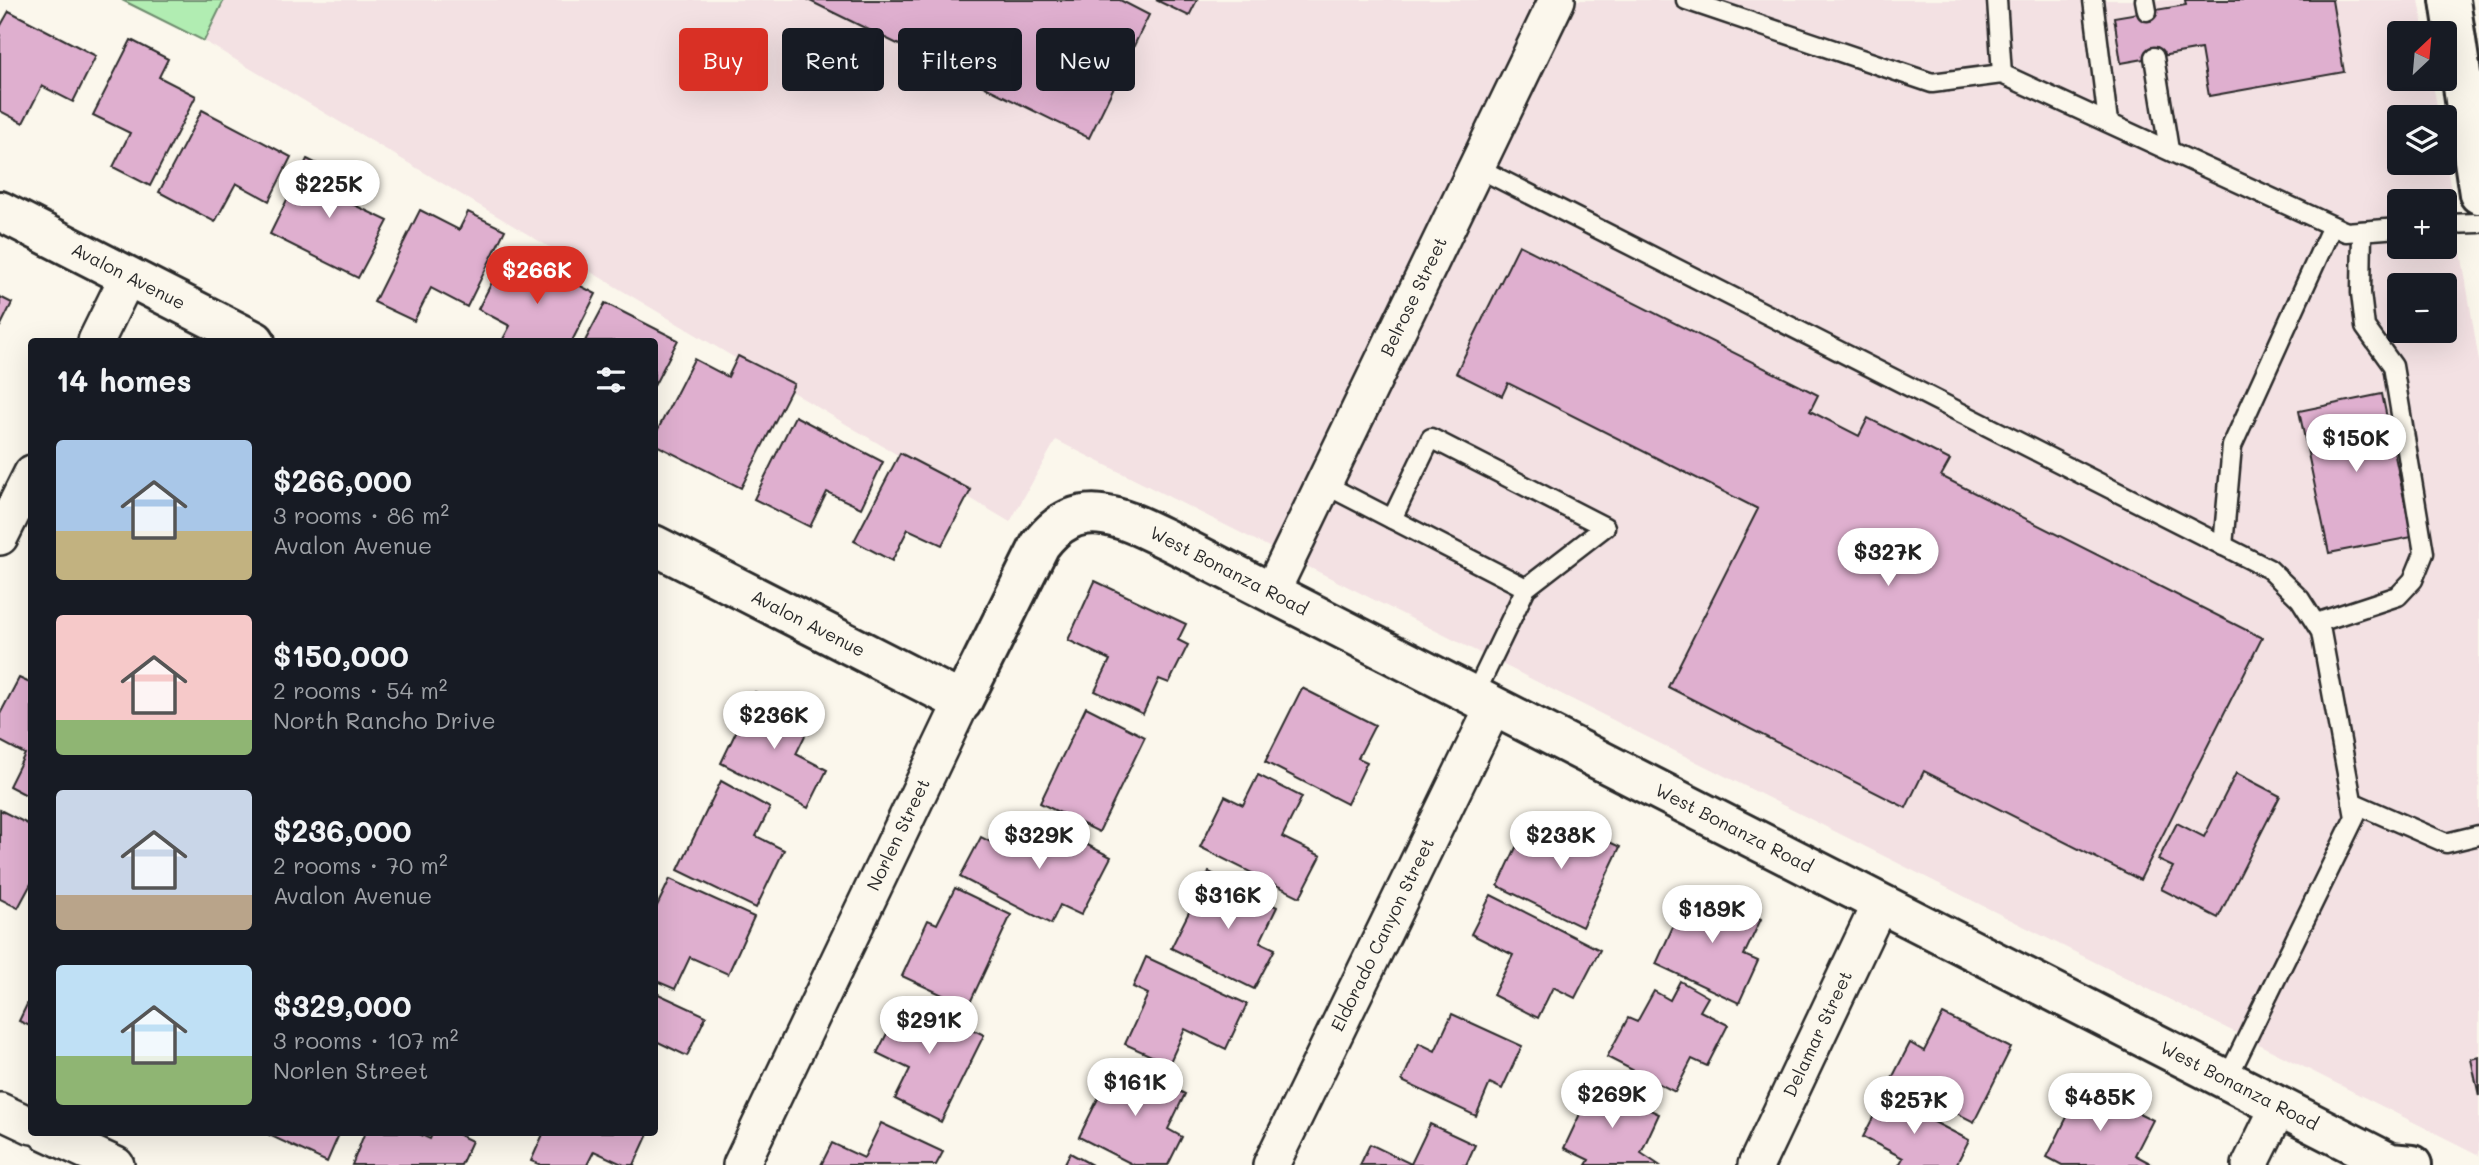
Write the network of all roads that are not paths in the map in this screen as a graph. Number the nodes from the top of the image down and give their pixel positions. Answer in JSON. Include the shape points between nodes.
{"nodes":[{"id":1,"x":1557,"y":0,"type":"edge"},
{"id":2,"x":1686,"y":0,"type":"edge"},
{"id":3,"x":1997,"y":0,"type":"edge"},
{"id":4,"x":2093,"y":0,"type":"edge"},
{"id":5,"x":2450,"y":0,"type":"edge"},
{"id":6,"x":2154,"y":57,"type":"dead end"},
{"id":7,"x":2002,"y":74,"type":"junction"},
{"id":8,"x":2108,"y":122,"type":"junction"},
{"id":9,"x":2169,"y":150,"type":"junction"},
{"id":10,"x":1478,"y":168,"type":"junction"},
{"id":11,"x":2479,"y":194,"type":"edge"},
{"id":12,"x":0,"y":211,"type":"edge"},
{"id":13,"x":2479,"y":223,"type":"edge"},
{"id":14,"x":2457,"y":224,"type":"edge"},
{"id":15,"x":2332,"y":226,"type":"junction"},
{"id":16,"x":2387,"y":229,"type":"edge"},
{"id":17,"x":2362,"y":231,"type":"junction"},
{"id":18,"x":128,"y":276,"type":"junction"},
{"id":19,"x":97,"y":338,"type":"edge"},
{"id":20,"x":249,"y":338,"type":"edge"},
{"id":21,"x":28,"y":481,"type":"edge"},
{"id":22,"x":1324,"y":484,"type":"junction"},
{"id":23,"x":1073,"y":517,"type":"joint"},
{"id":24,"x":1392,"y":519,"type":"junction"},
{"id":25,"x":0,"y":537,"type":"edge"},
{"id":26,"x":2223,"y":546,"type":"junction"},
{"id":27,"x":658,"y":547,"type":"edge"},
{"id":28,"x":1526,"y":588,"type":"junction"},
{"id":29,"x":1271,"y":593,"type":"junction"},
{"id":30,"x":2316,"y":623,"type":"junction"},
{"id":31,"x":1484,"y":701,"type":"junction"},
{"id":32,"x":962,"y":702,"type":"junction"},
{"id":33,"x":2352,"y":802,"type":"junction"},
{"id":34,"x":2479,"y":835,"type":"edge"},
{"id":35,"x":1880,"y":903,"type":"junction"},
{"id":36,"x":2227,"y":1079,"type":"junction"},
{"id":37,"x":2279,"y":1106,"type":"junction"},
{"id":38,"x":0,"y":1111,"type":"edge"},
{"id":39,"x":28,"y":1124,"type":"edge"},
{"id":40,"x":54,"y":1136,"type":"edge"},
{"id":41,"x":2398,"y":1164,"type":"edge"},
{"id":42,"x":116,"y":1165,"type":"edge"},
{"id":43,"x":741,"y":1165,"type":"edge"},
{"id":44,"x":1271,"y":1165,"type":"edge"},
{"id":45,"x":1756,"y":1165,"type":"edge"},
{"id":46,"x":2250,"y":1165,"type":"edge"}],
"edges":[{"from":1,"to":10,"type":"street","name":"Belrose Street"},
{"from":2,"to":7,"type":"lane","via":[[1932,83]]},
{"from":3,"to":7,"type":"lane"},
{"from":4,"to":8,"type":"lane"},
{"from":5,"to":11,"type":"street"},
{"from":6,"to":9,"type":"lane"},
{"from":7,"to":8,"type":"lane"},
{"from":8,"to":9,"type":"lane"},
{"from":9,"to":15,"type":"lane"},
{"from":10,"to":22,"type":"street","name":"Belrose Street"},
{"from":10,"to":26,"type":"lane"},
{"from":12,"to":18,"type":"street","name":"Avalon Avenue"},
{"from":13,"to":14,"type":"lane"},
{"from":15,"to":17,"type":"lane","via":[[2346,232]]},
{"from":15,"to":26,"type":"lane","via":[[2232,446]]},
{"from":16,"to":17,"type":"lane"},
{"from":17,"to":30,"type":"lane","via":[[2365,327],[2393,366],[2424,552],[2413,580],[2398,596]]},
{"from":18,"to":19,"type":"street"},
{"from":18,"to":20,"type":"street","name":"Avalon Avenue"},
{"from":21,"to":25,"type":"street"},
{"from":22,"to":24,"type":"lane"},
{"from":22,"to":29,"type":"street","name":"Belrose Street"},
{"from":23,"to":29,"type":"street","name":"West Bonanza Road","via":[[1088,513],[1121,519]]},
{"from":23,"to":32,"type":"street","name":"Norlen Street","via":[[1051,530],[1040,545]]},
{"from":24,"to":28,"type":"lane"},
{"from":24,"to":28,"type":"lane","via":[[1431,438],[1605,527]]},
{"from":26,"to":30,"type":"lane","via":[[2269,569],[2301,599]]},
{"from":27,"to":32,"type":"street","name":"Avalon Avenue"},
{"from":28,"to":31,"type":"lane"},
{"from":29,"to":31,"type":"street","name":"West Bonanza Road"},
{"from":30,"to":33,"type":"lane"},
{"from":31,"to":35,"type":"street","name":"West Bonanza Road"},
{"from":31,"to":44,"type":"street","name":"Eldorado Canyon Street"},
{"from":32,"to":43,"type":"street","name":"Norlen Street"},
{"from":33,"to":34,"type":"lane","via":[[2446,843]]},
{"from":33,"to":36,"type":"lane","via":[[2355,817]]},
{"from":35,"to":36,"type":"street","name":"West Bonanza Road"},
{"from":35,"to":45,"type":"street","name":"Delamar Street"},
{"from":36,"to":37,"type":"street","name":"West Bonanza Road"},
{"from":37,"to":41,"type":"street","name":"West Bonanza Road"},
{"from":37,"to":46,"type":"street"},
{"from":38,"to":39,"type":"street"},
{"from":40,"to":42,"type":"street"}]}
